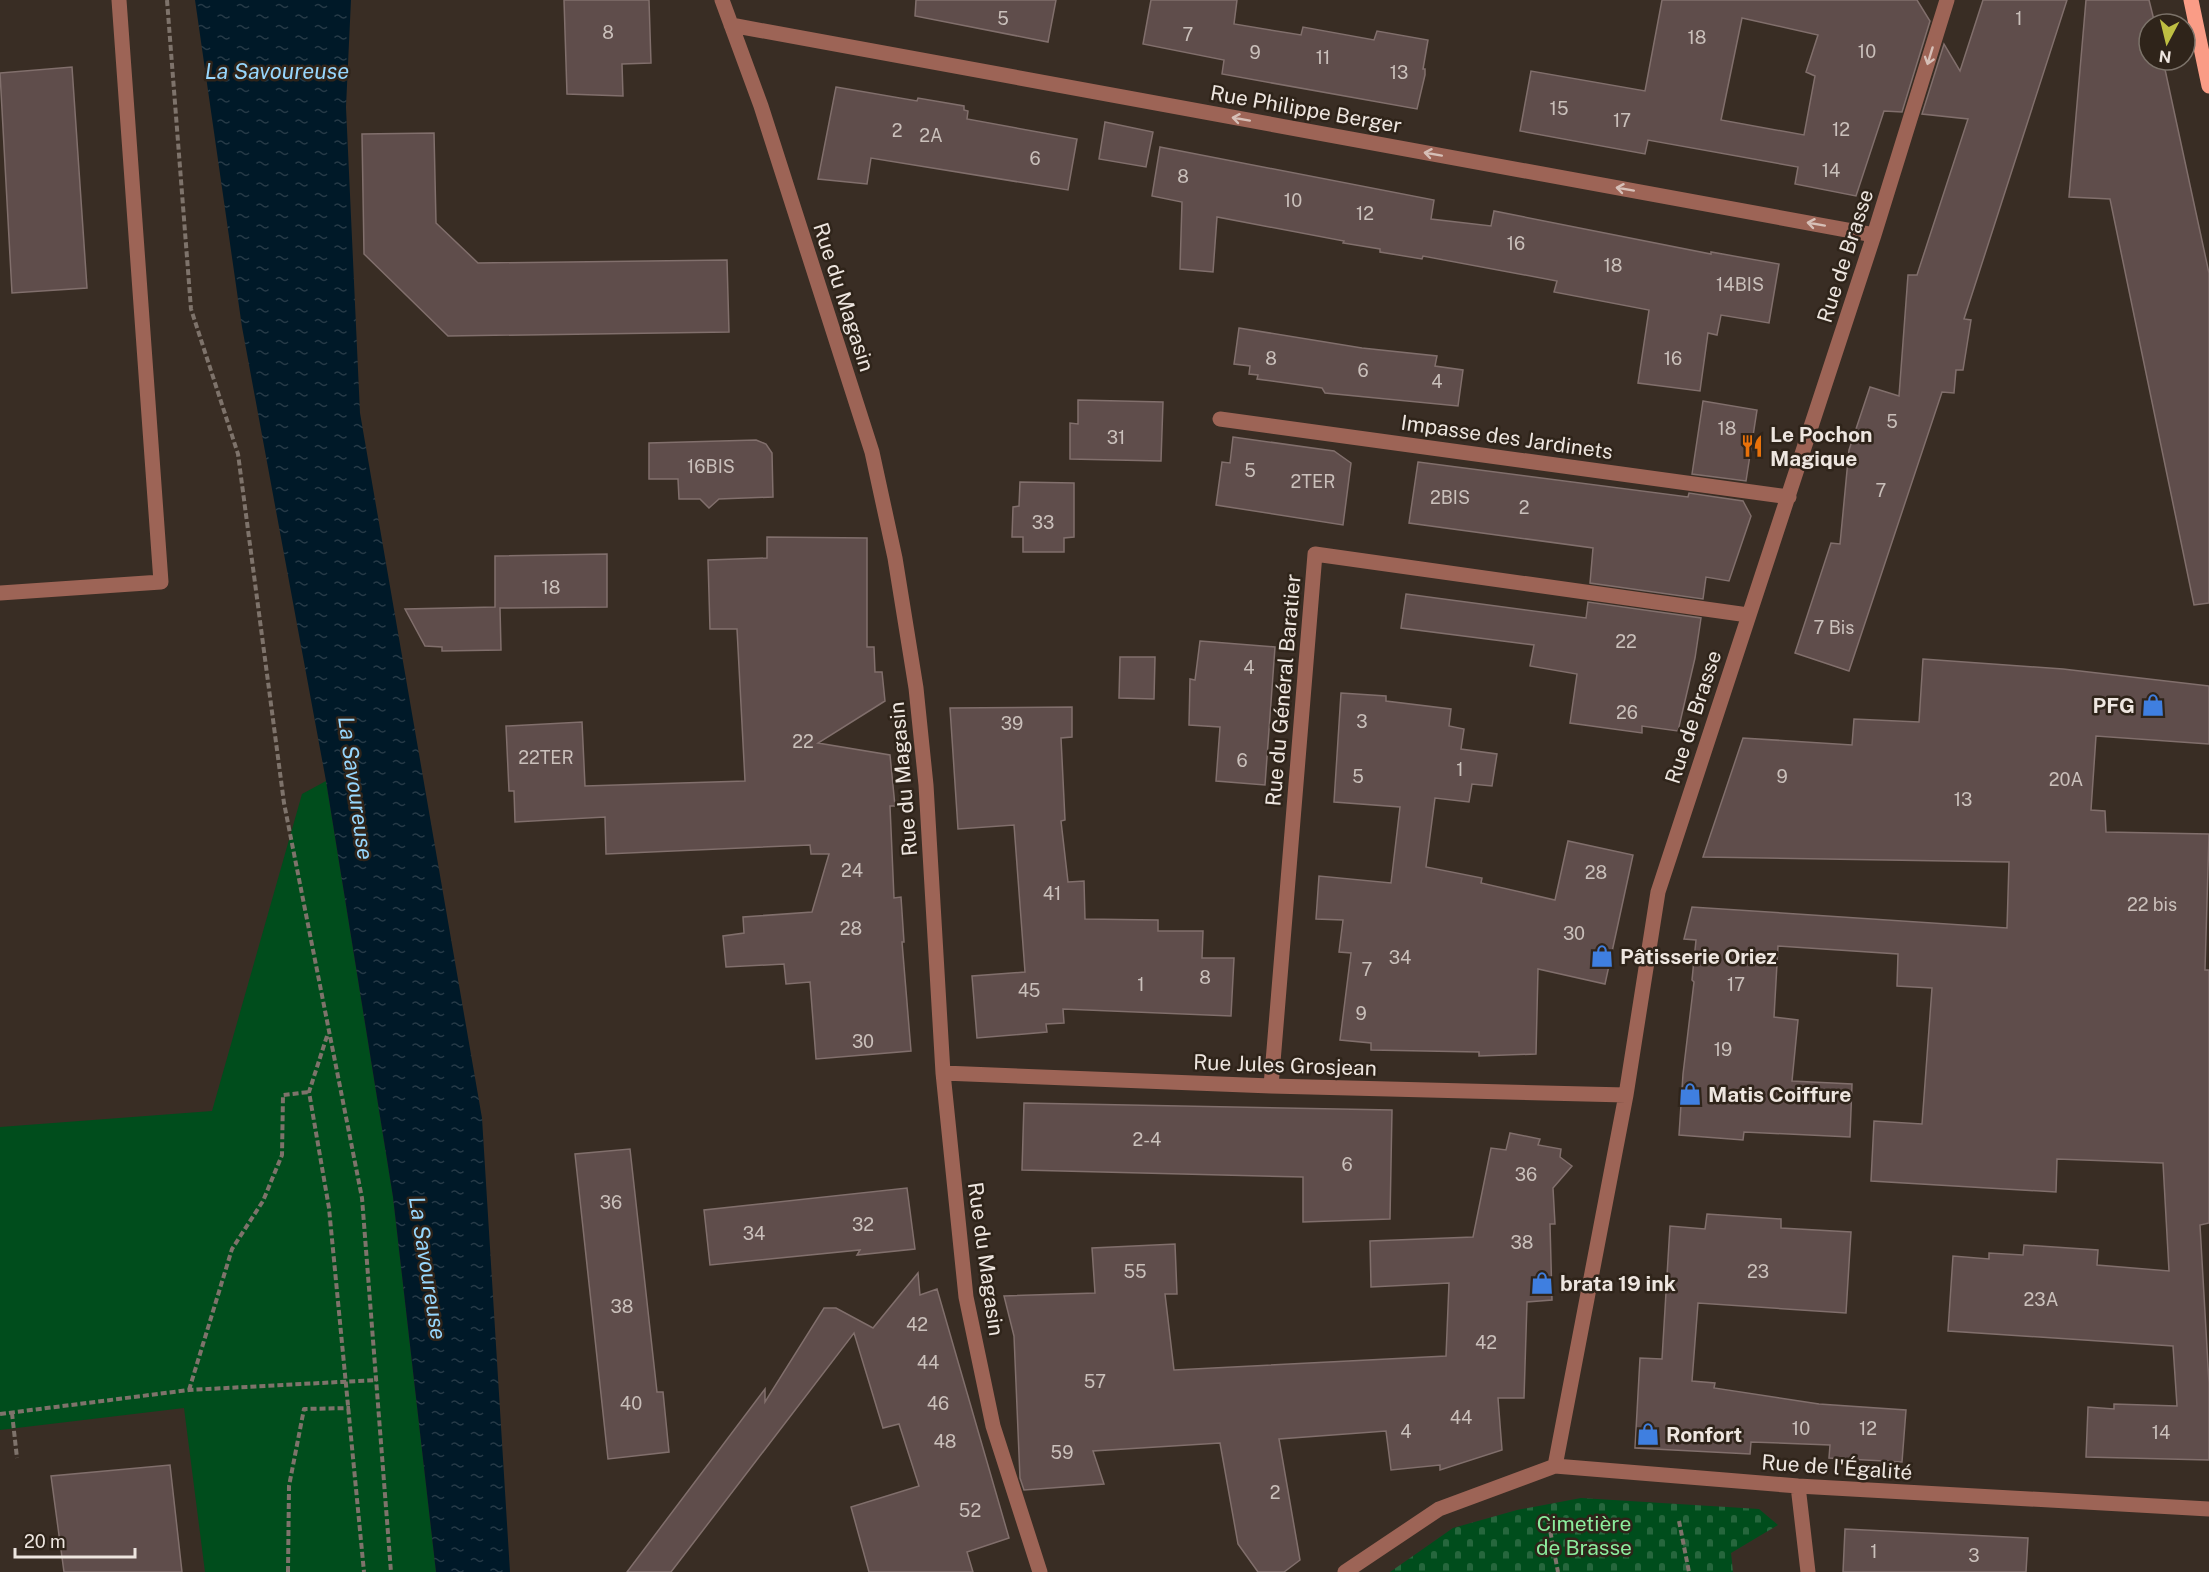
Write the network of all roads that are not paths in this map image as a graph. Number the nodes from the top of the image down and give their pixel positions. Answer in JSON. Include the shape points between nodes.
{"nodes":[{"id":1,"x":119,"y":0,"type":"edge"},
{"id":2,"x":722,"y":0,"type":"edge"},
{"id":3,"x":1947,"y":0,"type":"edge"},
{"id":4,"x":2191,"y":0,"type":"edge"},
{"id":5,"x":731,"y":25,"type":"junction"},
{"id":6,"x":2209,"y":86,"type":"edge"},
{"id":7,"x":1874,"y":235,"type":"junction"},
{"id":8,"x":1220,"y":419,"type":"dead end"},
{"id":9,"x":1789,"y":497,"type":"junction"},
{"id":10,"x":0,"y":593,"type":"edge"},
{"id":11,"x":1748,"y":615,"type":"junction"},
{"id":12,"x":943,"y":1073,"type":"junction"},
{"id":13,"x":1271,"y":1086,"type":"junction"},
{"id":14,"x":1626,"y":1095,"type":"junction"},
{"id":15,"x":1555,"y":1466,"type":"junction"},
{"id":16,"x":1798,"y":1486,"type":"junction"},
{"id":17,"x":2209,"y":1509,"type":"edge"},
{"id":18,"x":1040,"y":1572,"type":"edge"},
{"id":19,"x":1345,"y":1572,"type":"edge"},
{"id":20,"x":1808,"y":1572,"type":"edge"}],
"edges":[{"from":1,"to":10,"type":"street","via":[[161,582]]},
{"from":2,"to":5,"type":"street","name":"Rue du Magasin"},
{"from":3,"to":7,"type":"street","name":"Rue de Brasse","one_way":true},
{"from":4,"to":6,"type":"main road"},
{"from":7,"to":5,"type":"street","name":"Rue Philippe Berger","one_way":true},
{"from":5,"to":12,"type":"street","name":"Rue du Magasin","via":[[761,106],[872,452],[895,558],[916,688],[926,785]]},
{"from":7,"to":9,"type":"street","name":"Rue de Brasse"},
{"from":8,"to":9,"type":"street","name":"Impasse des Jardinets"},
{"from":9,"to":11,"type":"street","name":"Rue de Brasse"},
{"from":11,"to":13,"type":"street","name":"Rue du Général Baratier","via":[[1316,554]]},
{"from":11,"to":14,"type":"street","name":"Rue de Brasse","via":[[1658,892]]},
{"from":12,"to":13,"type":"street","name":"Rue Jules Grosjean"},
{"from":12,"to":18,"type":"street","name":"Rue du Magasin","via":[[966,1297],[993,1426]]},
{"from":13,"to":14,"type":"street","name":"Rue Jules Grosjean"},
{"from":14,"to":15,"type":"street","name":"Rue de Brasse"},
{"from":15,"to":16,"type":"street","name":"Rue de l'Égalité"},
{"from":15,"to":19,"type":"street","name":"Rue de l'Égalité","via":[[1438,1509]]},
{"from":16,"to":17,"type":"street","name":"Rue de l'Égalité"},
{"from":16,"to":20,"type":"street"}]}
